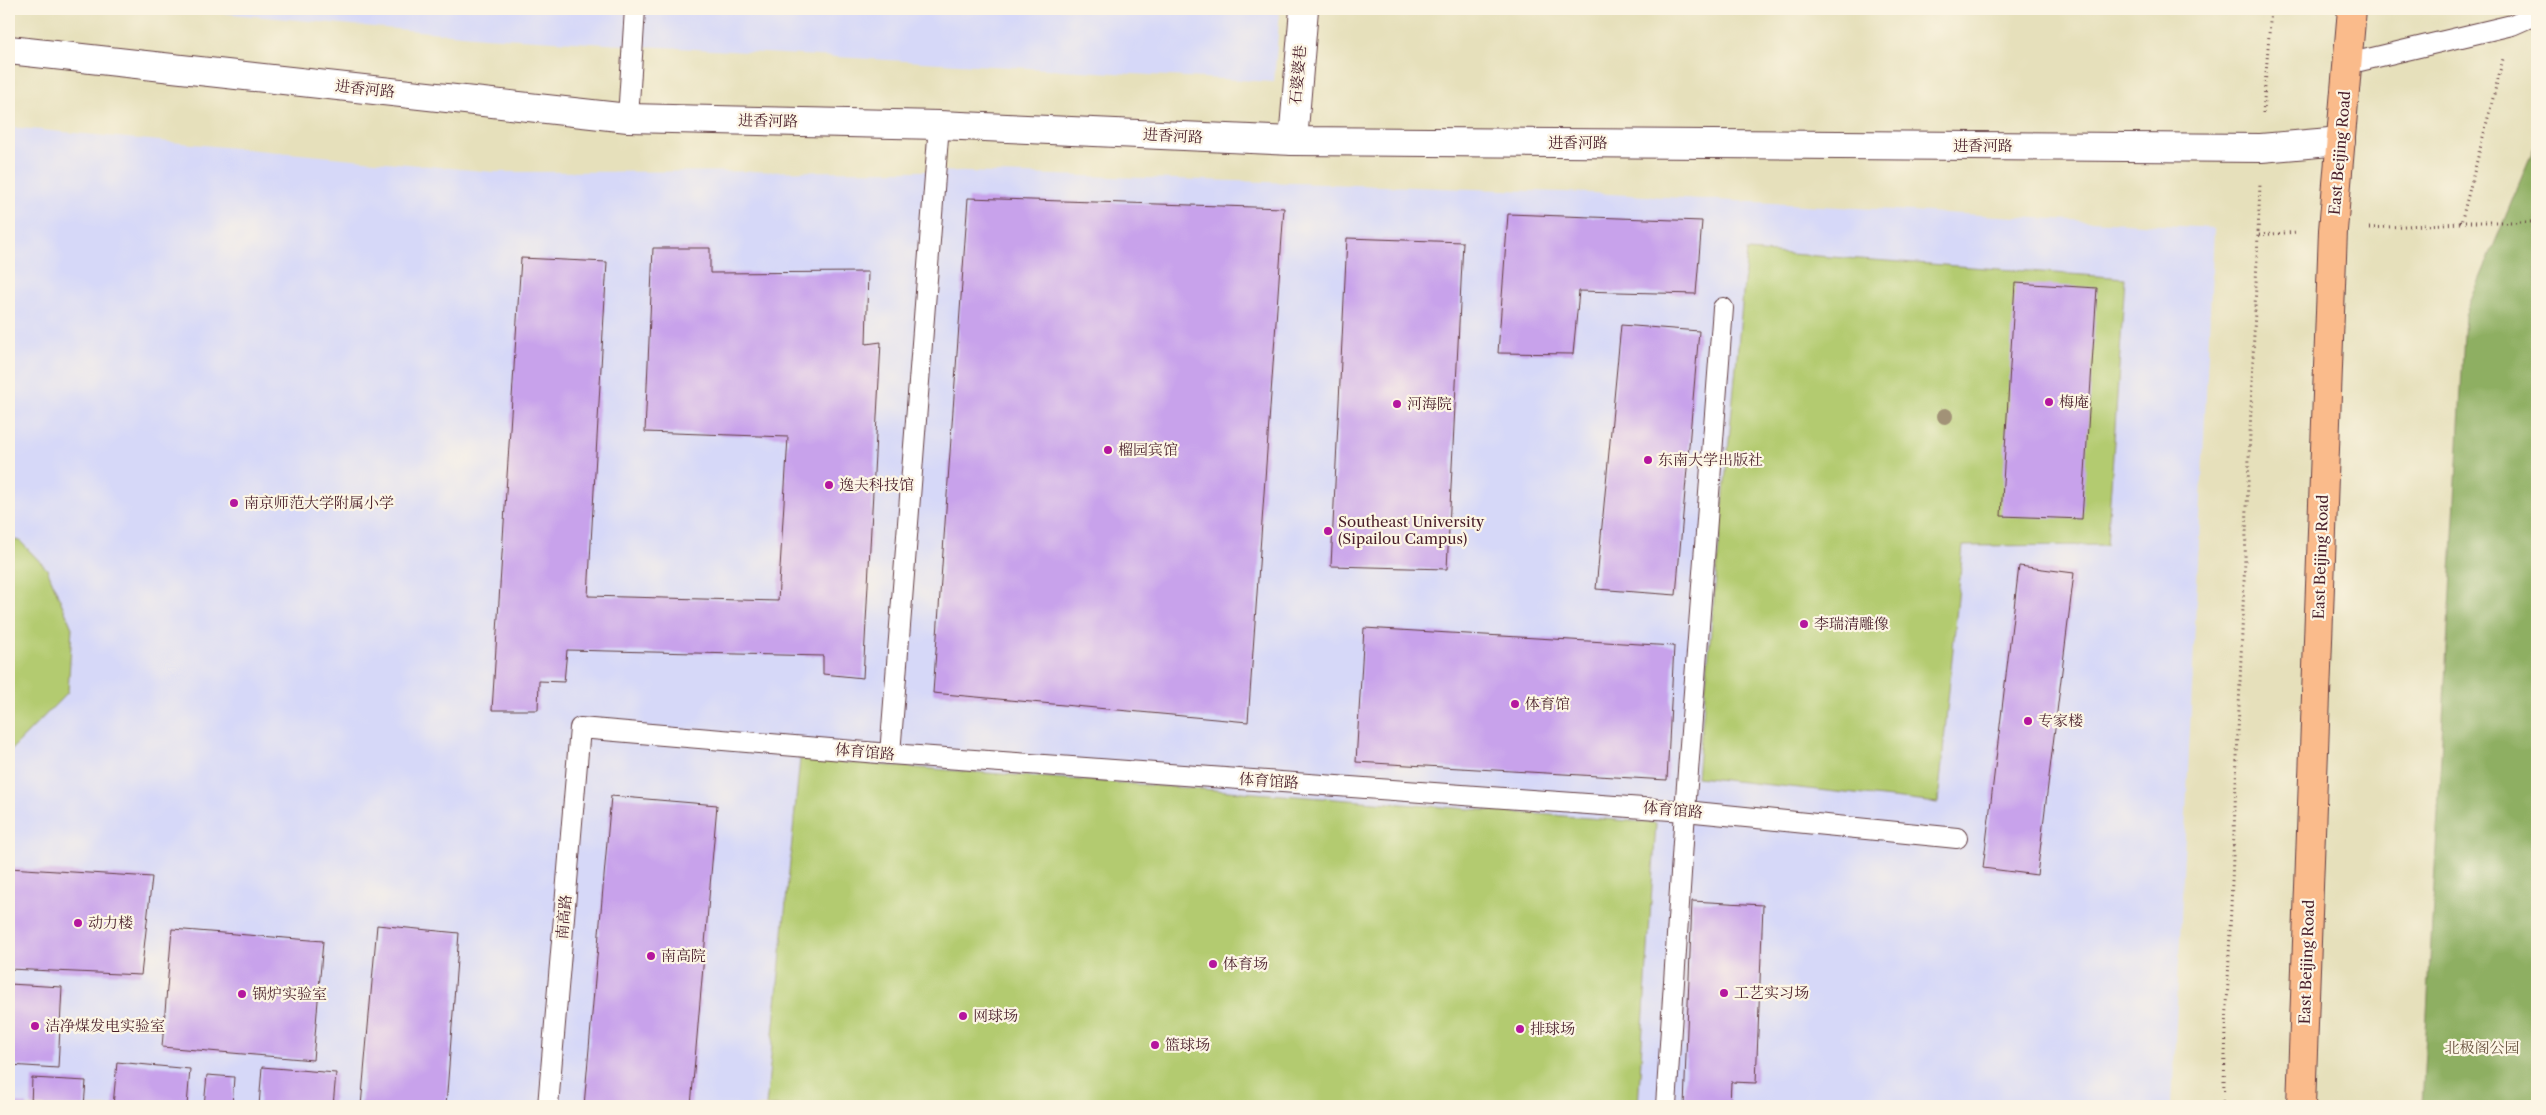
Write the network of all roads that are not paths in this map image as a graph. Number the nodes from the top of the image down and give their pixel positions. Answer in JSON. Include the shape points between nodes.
{"nodes":[{"id":1,"x":634,"y":9,"type":"edge"},
{"id":2,"x":1304,"y":9,"type":"edge"},
{"id":3,"x":2352,"y":9,"type":"edge"},
{"id":4,"x":2537,"y":14,"type":"edge"},
{"id":5,"x":9,"y":50,"type":"edge"},
{"id":6,"x":2347,"y":64,"type":"junction"},
{"id":7,"x":628,"y":118,"type":"junction"},
{"id":8,"x":939,"y":125,"type":"junction"},
{"id":9,"x":1293,"y":141,"type":"junction"},
{"id":10,"x":2341,"y":141,"type":"junction"},
{"id":11,"x":1722,"y":308,"type":"dead end"},
{"id":12,"x":580,"y":728,"type":"joint"},
{"id":13,"x":890,"y":754,"type":"junction"},
{"id":14,"x":1685,"y":810,"type":"junction"},
{"id":15,"x":1957,"y":838,"type":"dead end"},
{"id":16,"x":548,"y":1106,"type":"edge"},
{"id":17,"x":1666,"y":1106,"type":"edge"},
{"id":18,"x":2301,"y":1106,"type":"edge"}],
"edges":[{"from":1,"to":7,"type":"lane"},
{"from":2,"to":9,"type":"street","name":"石婆婆巷"},
{"from":3,"to":6,"type":"main road","name":"East Beijing Road"},
{"from":4,"to":6,"type":"lane","via":[[2512,25]]},
{"from":5,"to":7,"type":"street","name":"进香河路"},
{"from":6,"to":10,"type":"main road","name":"East Beijing Road"},
{"from":7,"to":8,"type":"street","name":"进香河路"},
{"from":8,"to":9,"type":"street","name":"进香河路"},
{"from":8,"to":13,"type":"lane"},
{"from":9,"to":10,"type":"street","name":"进香河路","via":[[2261,148]]},
{"from":10,"to":18,"type":"main road","name":"East Beijing Road","via":[[2333,230]]},
{"from":11,"to":14,"type":"lane"},
{"from":12,"to":13,"type":"lane","name":"体育馆路"},
{"from":12,"to":16,"type":"lane","name":"南高路"},
{"from":13,"to":14,"type":"lane","name":"体育馆路"},
{"from":14,"to":15,"type":"lane","name":"体育馆路"},
{"from":14,"to":17,"type":"lane"}]}
